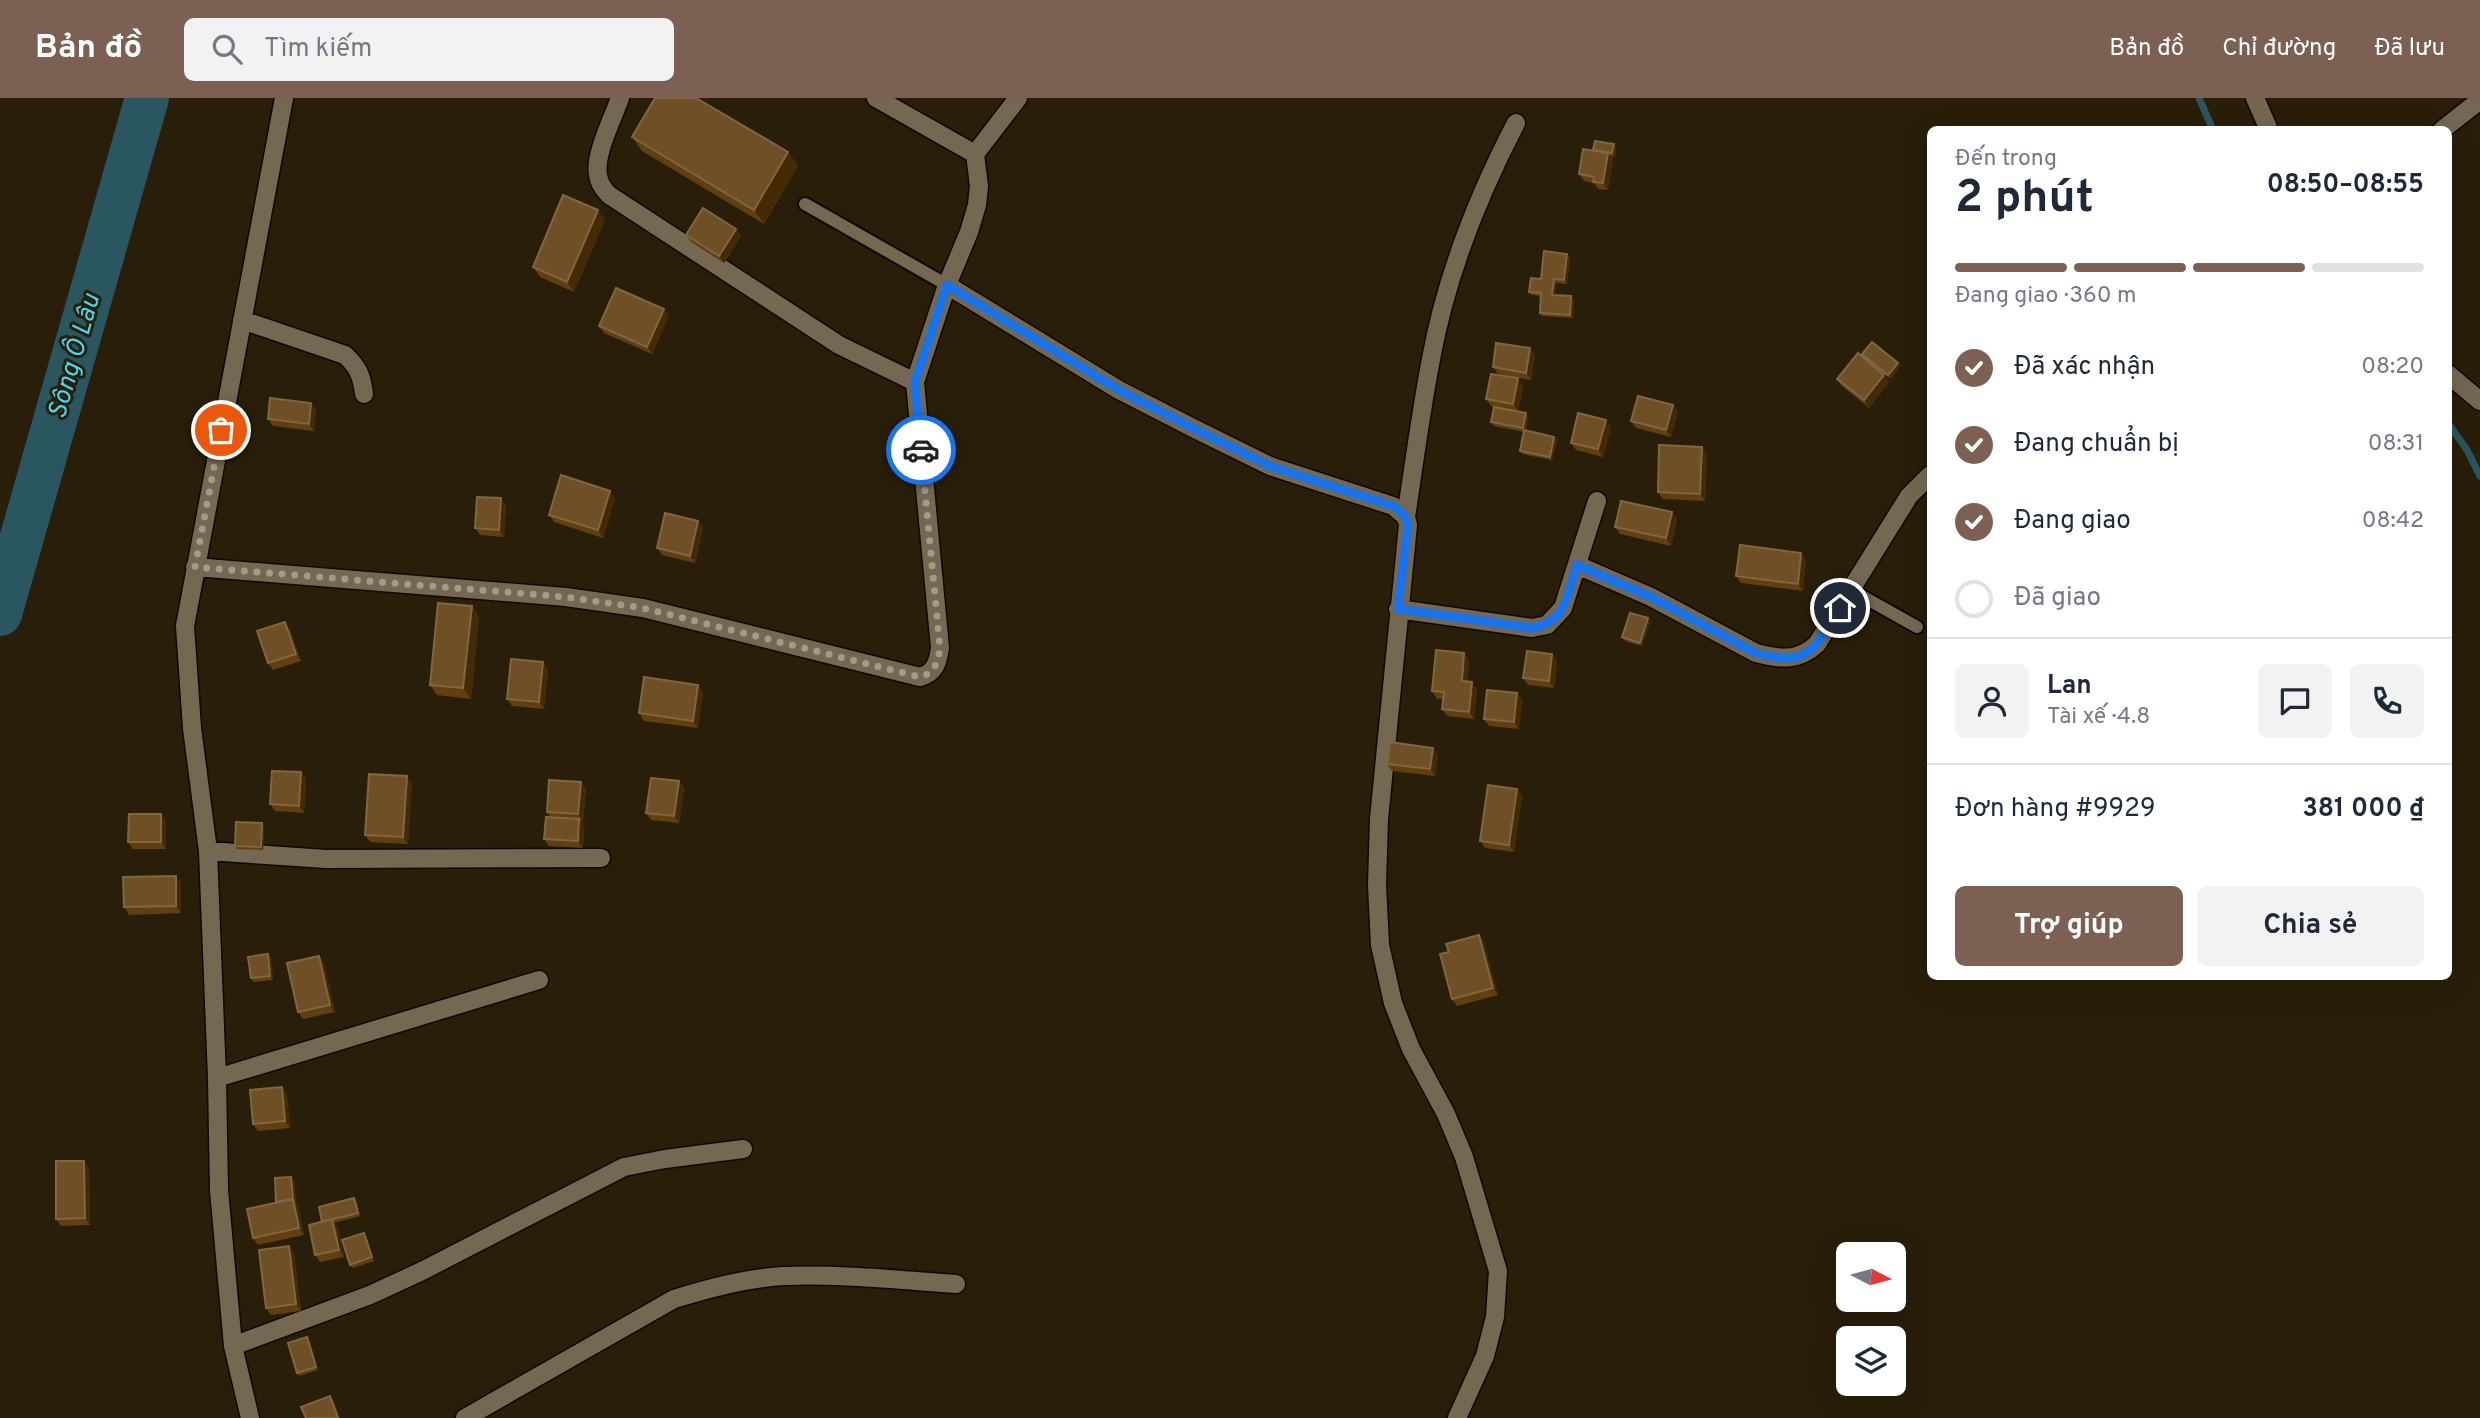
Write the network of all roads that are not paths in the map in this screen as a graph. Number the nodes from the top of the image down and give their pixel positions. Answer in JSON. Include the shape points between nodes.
{"nodes":[{"id":1,"x":284,"y":98,"type":"edge"},
{"id":2,"x":620,"y":98,"type":"edge"},
{"id":3,"x":876,"y":98,"type":"edge"},
{"id":4,"x":1018,"y":98,"type":"edge"},
{"id":5,"x":2257,"y":99,"type":"edge"},
{"id":6,"x":2480,"y":100,"type":"edge"},
{"id":7,"x":1516,"y":123,"type":"dead end"},
{"id":8,"x":2267,"y":126,"type":"edge"},
{"id":9,"x":2447,"y":126,"type":"edge"},
{"id":10,"x":975,"y":154,"type":"junction"},
{"id":11,"x":805,"y":204,"type":"dead end"},
{"id":12,"x":947,"y":285,"type":"junction"},
{"id":13,"x":242,"y":320,"type":"junction"},
{"id":14,"x":2452,"y":377,"type":"edge"},
{"id":15,"x":915,"y":382,"type":"junction"},
{"id":16,"x":364,"y":394,"type":"dead end"},
{"id":17,"x":2480,"y":401,"type":"edge"},
{"id":18,"x":1927,"y":477,"type":"edge"},
{"id":19,"x":1597,"y":501,"type":"dead end"},
{"id":20,"x":1406,"y":517,"type":"junction"},
{"id":21,"x":1577,"y":565,"type":"junction"},
{"id":22,"x":195,"y":567,"type":"junction"},
{"id":23,"x":1851,"y":590,"type":"junction"},
{"id":24,"x":1398,"y":609,"type":"junction"},
{"id":25,"x":1917,"y":627,"type":"dead end"},
{"id":26,"x":208,"y":851,"type":"junction"},
{"id":27,"x":601,"y":858,"type":"dead end"},
{"id":28,"x":539,"y":980,"type":"dead end"},
{"id":29,"x":218,"y":1078,"type":"junction"},
{"id":30,"x":743,"y":1149,"type":"dead end"},
{"id":31,"x":956,"y":1284,"type":"dead end"},
{"id":32,"x":233,"y":1346,"type":"junction"},
{"id":33,"x":250,"y":1418,"type":"edge"},
{"id":34,"x":466,"y":1418,"type":"edge"},
{"id":35,"x":1457,"y":1418,"type":"edge"}],
"edges":[{"from":1,"to":13,"type":"street"},
{"from":2,"to":15,"type":"street","via":[[598,159],[597,174],[609,195],[839,345]]},
{"from":3,"to":10,"type":"street"},
{"from":4,"to":10,"type":"street"},
{"from":5,"to":8,"type":"street"},
{"from":6,"to":9,"type":"street"},
{"from":7,"to":20,"type":"street","via":[[1488,177],[1443,307]]},
{"from":10,"to":12,"type":"street","via":[[977,205]]},
{"from":11,"to":12,"type":"lane"},
{"from":12,"to":15,"type":"street"},
{"from":12,"to":20,"type":"street","via":[[1119,390],[1195,429],[1270,466],[1393,506]]},
{"from":13,"to":16,"type":"street","via":[[345,355],[356,365]]},
{"from":13,"to":22,"type":"street"},
{"from":14,"to":17,"type":"street"},
{"from":15,"to":22,"type":"street","via":[[940,648],[935,668],[928,675],[920,677],[608,602]]},
{"from":18,"to":23,"type":"street","via":[[1909,496]]},
{"from":19,"to":21,"type":"street"},
{"from":20,"to":24,"type":"street"},
{"from":21,"to":23,"type":"street","via":[[1773,658],[1791,659],[1807,653]]},
{"from":21,"to":24,"type":"street","via":[[1563,608],[1547,625],[1532,628]]},
{"from":22,"to":26,"type":"street","via":[[185,626],[191,728]]},
{"from":23,"to":25,"type":"lane"},
{"from":24,"to":35,"type":"street","via":[[1379,819],[1380,945],[1393,1003],[1464,1157],[1498,1271],[1495,1317],[1485,1356]]},
{"from":26,"to":27,"type":"street","via":[[326,859]]},
{"from":26,"to":29,"type":"street"},
{"from":28,"to":29,"type":"street"},
{"from":29,"to":32,"type":"street","via":[[219,1190]]},
{"from":30,"to":32,"type":"street","via":[[624,1167],[370,1295]]},
{"from":31,"to":34,"type":"street","via":[[782,1276],[697,1292],[674,1299]]},
{"from":32,"to":33,"type":"street"}]}
